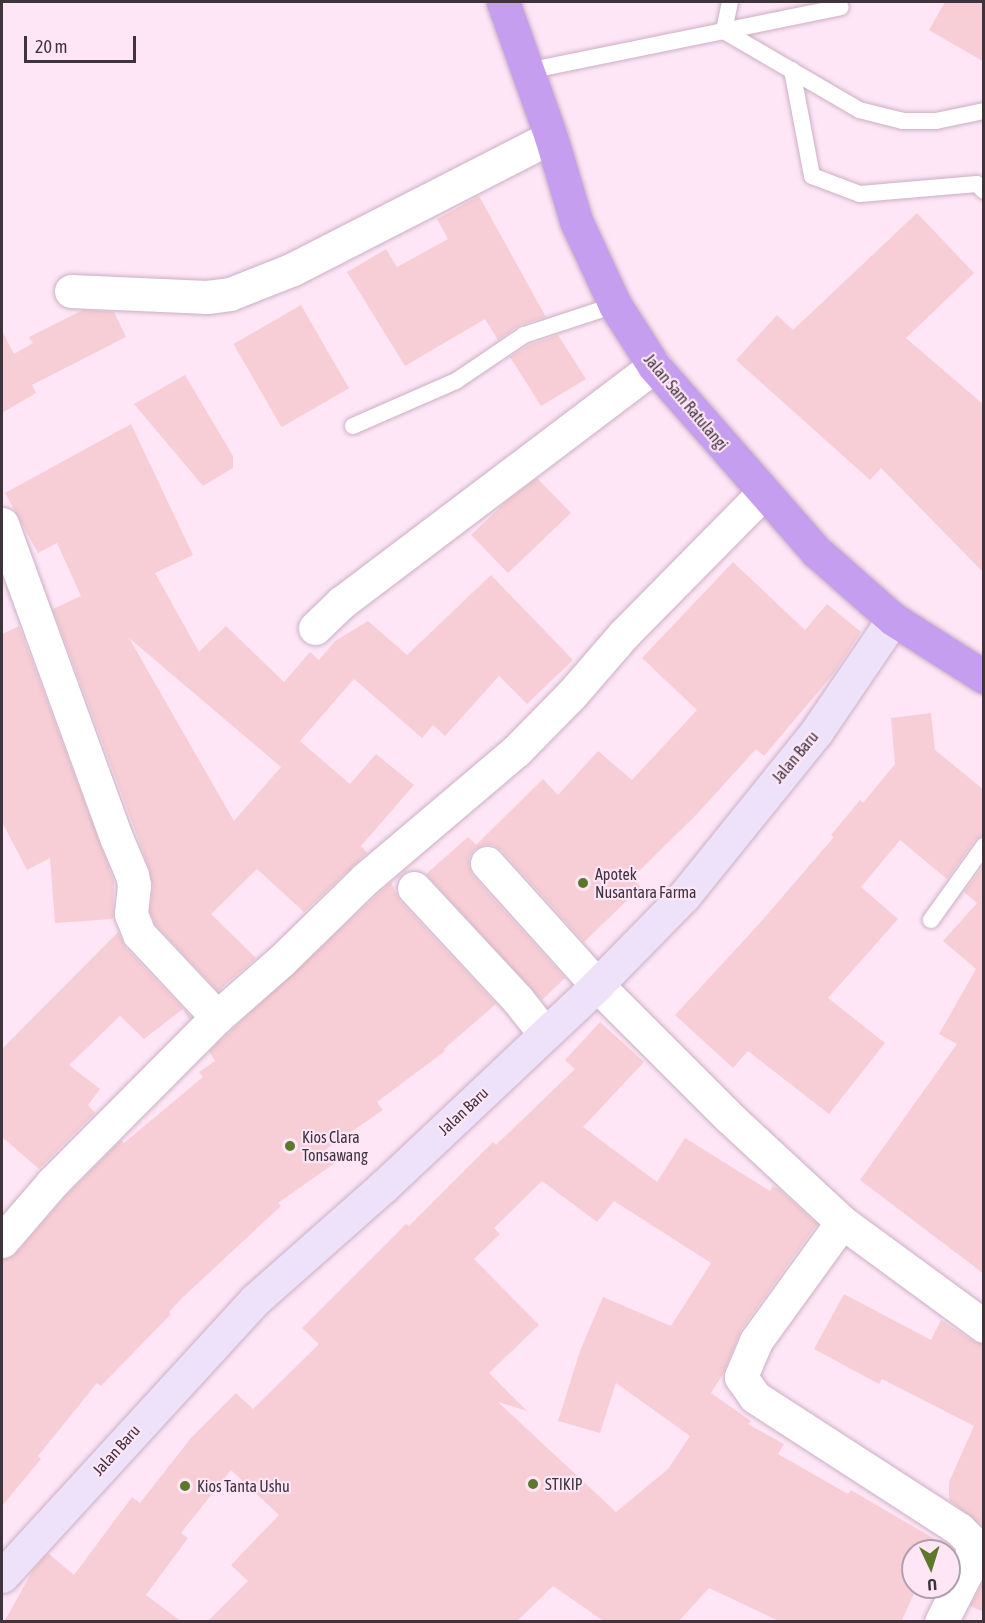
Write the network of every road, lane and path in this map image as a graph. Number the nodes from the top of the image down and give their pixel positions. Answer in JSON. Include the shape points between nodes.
{"nodes":[{"id":1,"x":503,"y":2,"type":"edge"},
{"id":2,"x":730,"y":2,"type":"edge"},
{"id":3,"x":841,"y":7,"type":"dead end"},
{"id":4,"x":724,"y":31,"type":"junction"},
{"id":5,"x":792,"y":70,"type":"junction"},
{"id":6,"x":527,"y":71,"type":"junction"},
{"id":7,"x":984,"y":111,"type":"edge"},
{"id":8,"x":551,"y":137,"type":"junction"},
{"id":9,"x":984,"y":191,"type":"edge"},
{"id":10,"x":71,"y":291,"type":"dead end"},
{"id":11,"x":615,"y":305,"type":"junction"},
{"id":12,"x":654,"y":366,"type":"junction"},
{"id":13,"x":353,"y":426,"type":"dead end"},
{"id":14,"x":763,"y":493,"type":"junction"},
{"id":15,"x":2,"y":524,"type":"edge"},
{"id":16,"x":892,"y":619,"type":"junction"},
{"id":17,"x":315,"y":628,"type":"dead end"},
{"id":18,"x":984,"y":678,"type":"edge"},
{"id":19,"x":984,"y":846,"type":"edge"},
{"id":20,"x":487,"y":863,"type":"dead end"},
{"id":21,"x":414,"y":888,"type":"dead end"},
{"id":22,"x":931,"y":920,"type":"dead end"},
{"id":23,"x":597,"y":985,"type":"junction"},
{"id":24,"x":217,"y":1017,"type":"junction"},
{"id":25,"x":544,"y":1034,"type":"junction"},
{"id":26,"x":842,"y":1222,"type":"junction"},
{"id":27,"x":2,"y":1241,"type":"edge"},
{"id":28,"x":984,"y":1326,"type":"edge"},
{"id":29,"x":2,"y":1575,"type":"edge"},
{"id":30,"x":941,"y":1622,"type":"edge"}],
"edges":[{"from":1,"to":6,"type":"highway","name":"Jalan Sam Ratulangi"},
{"from":2,"to":4,"type":"lane"},
{"from":3,"to":4,"type":"lane"},
{"from":4,"to":5,"type":"lane"},
{"from":4,"to":6,"type":"lane"},
{"from":5,"to":7,"type":"lane","via":[[860,110],[903,121],[936,121]]},
{"from":5,"to":9,"type":"lane","via":[[812,176],[860,194],[977,184]]},
{"from":6,"to":8,"type":"highway","name":"Jalan Sam Ratulangi"},
{"from":8,"to":10,"type":"street","via":[[293,269],[230,294],[207,297]]},
{"from":8,"to":11,"type":"highway","name":"Jalan Sam Ratulangi","via":[[576,222]]},
{"from":11,"to":12,"type":"highway","name":"Jalan Sam Ratulangi"},
{"from":11,"to":13,"type":"lane","via":[[524,335],[456,381]]},
{"from":12,"to":14,"type":"highway","name":"Jalan Sam Ratulangi"},
{"from":12,"to":17,"type":"street","via":[[341,603]]},
{"from":14,"to":16,"type":"highway","name":"Jalan Sam Ratulangi","via":[[817,552]]},
{"from":14,"to":24,"type":"street","via":[[516,751],[365,879],[282,961]]},
{"from":15,"to":24,"type":"street","via":[[132,875],[131,914],[136,928]]},
{"from":16,"to":18,"type":"highway","name":"Jalan Sam Ratulangi"},
{"from":16,"to":23,"type":"street","name":"Jalan Baru","via":[[817,731],[684,896]]},
{"from":19,"to":22,"type":"lane"},
{"from":20,"to":23,"type":"street"},
{"from":21,"to":25,"type":"street","via":[[518,1000]]},
{"from":23,"to":25,"type":"street","name":"Jalan Baru"},
{"from":23,"to":26,"type":"street","via":[[729,1117]]},
{"from":24,"to":27,"type":"street","via":[[60,1175]]},
{"from":25,"to":29,"type":"street","name":"Jalan Baru","via":[[384,1186],[255,1300]]},
{"from":26,"to":28,"type":"street"},
{"from":26,"to":30,"type":"street","via":[[756,1341],[741,1377],[755,1397],[959,1529],[970,1540],[973,1547],[967,1571]]}]}
